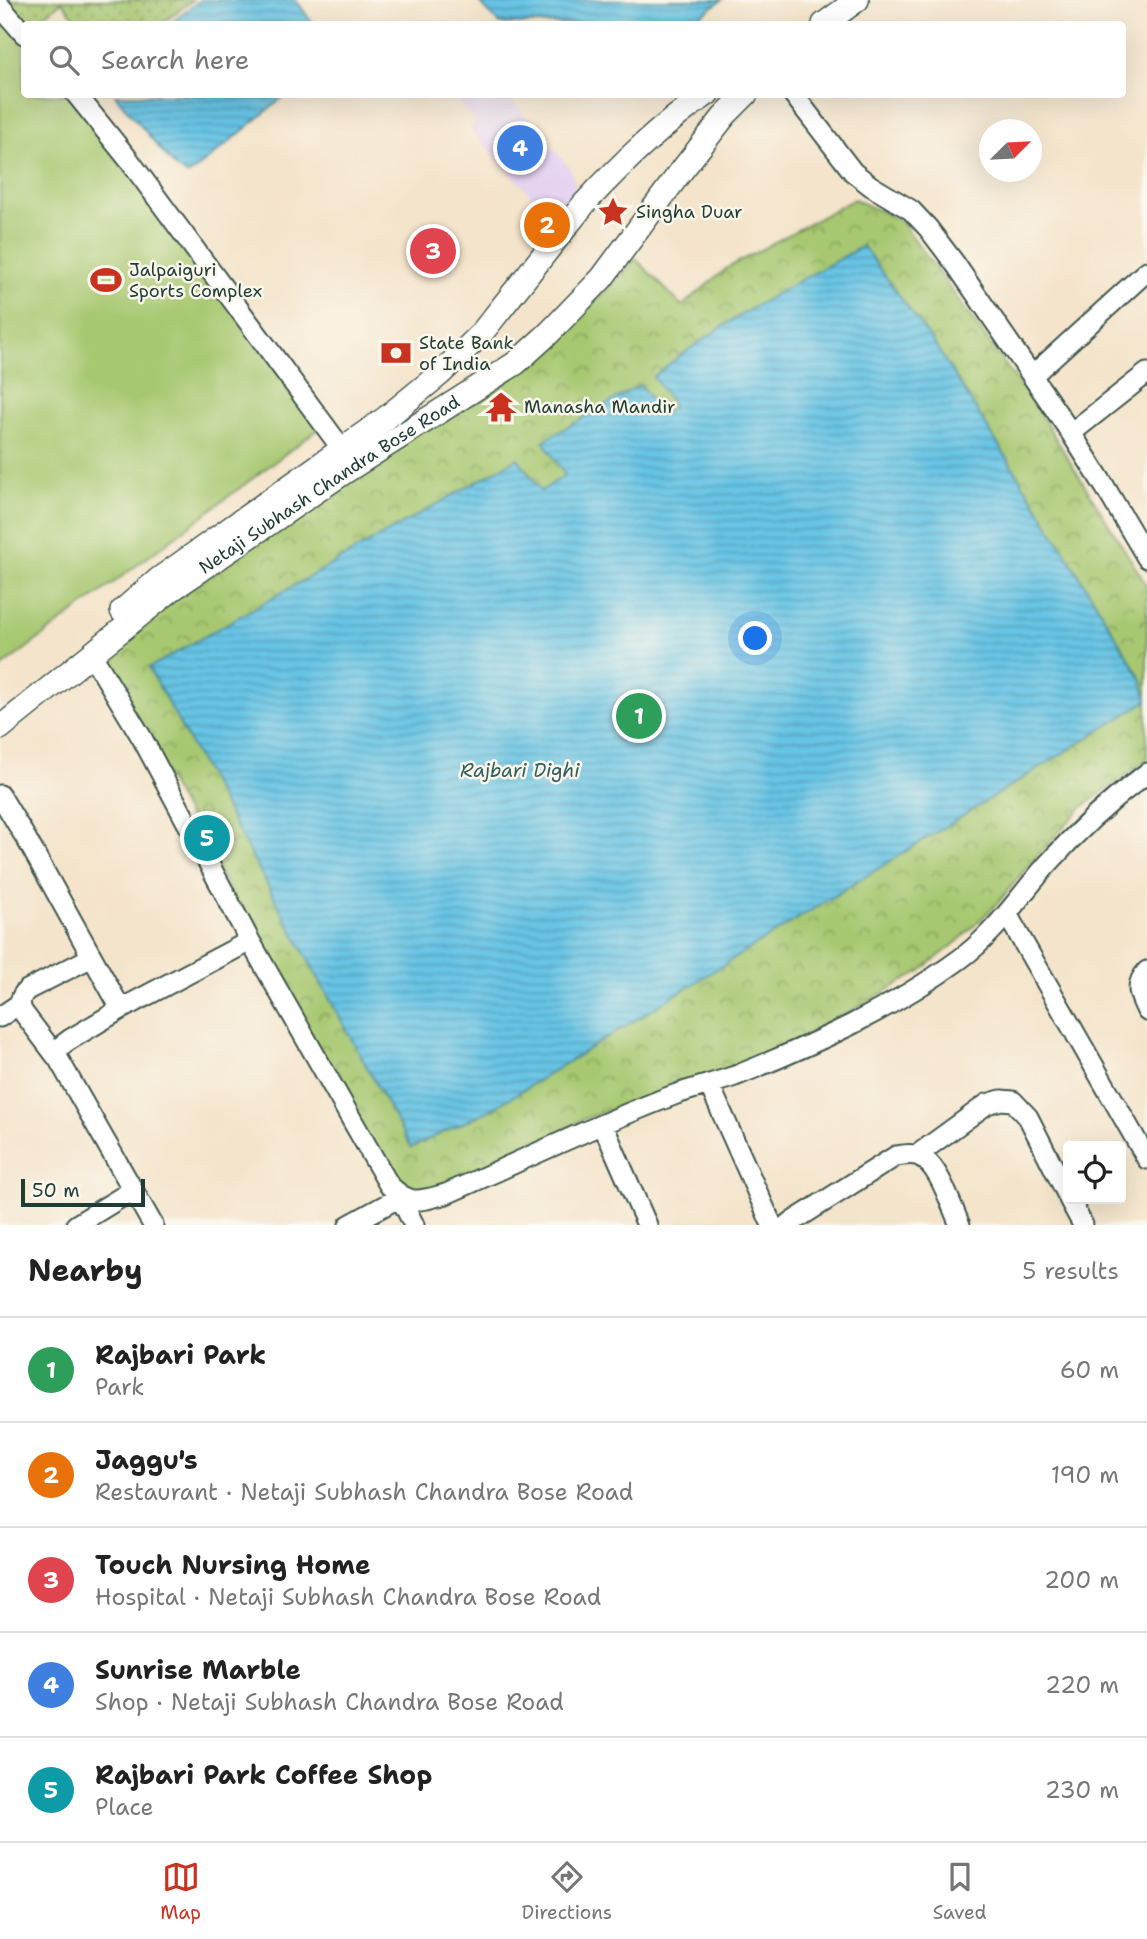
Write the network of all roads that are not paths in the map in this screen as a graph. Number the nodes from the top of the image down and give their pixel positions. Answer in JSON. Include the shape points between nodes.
{"nodes":[{"id":1,"x":856,"y":0,"type":"edge"},
{"id":2,"x":0,"y":6,"type":"edge"},
{"id":3,"x":828,"y":21,"type":"edge"},
{"id":4,"x":21,"y":30,"type":"edge"},
{"id":5,"x":79,"y":98,"type":"edge"},
{"id":6,"x":701,"y":98,"type":"edge"},
{"id":7,"x":742,"y":98,"type":"edge"},
{"id":8,"x":796,"y":98,"type":"edge"},
{"id":9,"x":1147,"y":271,"type":"edge"},
{"id":10,"x":1147,"y":373,"type":"edge"},
{"id":11,"x":1032,"y":376,"type":"junction"},
{"id":12,"x":1071,"y":433,"type":"junction"},
{"id":13,"x":342,"y":449,"type":"junction"},
{"id":14,"x":1147,"y":558,"type":"edge"},
{"id":15,"x":88,"y":649,"type":"junction"},
{"id":16,"x":0,"y":710,"type":"edge"},
{"id":17,"x":0,"y":728,"type":"edge"},
{"id":18,"x":1147,"y":773,"type":"edge"},
{"id":19,"x":0,"y":795,"type":"edge"},
{"id":20,"x":1007,"y":914,"type":"junction"},
{"id":21,"x":250,"y":941,"type":"junction"},
{"id":22,"x":92,"y":957,"type":"junction"},
{"id":23,"x":1147,"y":971,"type":"edge"},
{"id":24,"x":19,"y":1004,"type":"junction"},
{"id":25,"x":121,"y":1009,"type":"junction"},
{"id":26,"x":1147,"y":1010,"type":"edge"},
{"id":27,"x":0,"y":1017,"type":"edge"},
{"id":28,"x":59,"y":1060,"type":"junction"},
{"id":29,"x":709,"y":1084,"type":"junction"},
{"id":30,"x":603,"y":1125,"type":"junction"},
{"id":31,"x":917,"y":1155,"type":"junction"},
{"id":32,"x":1147,"y":1159,"type":"edge"},
{"id":33,"x":1063,"y":1186,"type":"edge"},
{"id":34,"x":134,"y":1190,"type":"junction"},
{"id":35,"x":400,"y":1197,"type":"junction"},
{"id":36,"x":1072,"y":1204,"type":"edge"},
{"id":37,"x":76,"y":1225,"type":"edge"},
{"id":38,"x":153,"y":1225,"type":"edge"},
{"id":39,"x":349,"y":1225,"type":"edge"},
{"id":40,"x":414,"y":1225,"type":"edge"},
{"id":41,"x":647,"y":1225,"type":"edge"},
{"id":42,"x":772,"y":1225,"type":"edge"},
{"id":43,"x":787,"y":1225,"type":"edge"},
{"id":44,"x":960,"y":1225,"type":"edge"},
{"id":45,"x":1083,"y":1225,"type":"edge"}],
"edges":[{"from":1,"to":3,"type":"street"},
{"from":2,"to":4,"type":"street"},
{"from":5,"to":13,"type":"street"},
{"from":6,"to":13,"type":"street","name":"Netaji Subhash Chandra Bose Road","via":[[640,147],[584,204],[480,335],[441,373]]},
{"from":7,"to":15,"type":"street","name":"Netaji Subhash Chandra Bose Road","via":[[678,174],[602,278],[516,363],[346,471]]},
{"from":8,"to":11,"type":"street","via":[[853,172],[911,210],[928,228]]},
{"from":9,"to":11,"type":"street"},
{"from":10,"to":12,"type":"street"},
{"from":11,"to":12,"type":"street"},
{"from":12,"to":14,"type":"street"},
{"from":13,"to":15,"type":"street","name":"Netaji Subhash Chandra Bose Road","via":[[159,579]]},
{"from":15,"to":16,"type":"street","name":"Netaji Subhash Chandra Bose Road"},
{"from":15,"to":17,"type":"street","name":"Netaji Subhash Chandra Bose Road"},
{"from":15,"to":21,"type":"street","via":[[142,738]]},
{"from":18,"to":20,"type":"street","via":[[1049,863]]},
{"from":19,"to":22,"type":"street"},
{"from":20,"to":29,"type":"street","via":[[970,952],[904,998],[770,1061]]},
{"from":20,"to":32,"type":"street"},
{"from":21,"to":25,"type":"street"},
{"from":21,"to":35,"type":"street"},
{"from":22,"to":24,"type":"street","via":[[27,990]]},
{"from":22,"to":25,"type":"street"},
{"from":23,"to":26,"type":"street","via":[[1138,991]]},
{"from":24,"to":27,"type":"street"},
{"from":24,"to":28,"type":"street"},
{"from":25,"to":28,"type":"street","via":[[61,1046]]},
{"from":28,"to":34,"type":"street"},
{"from":29,"to":30,"type":"street"},
{"from":29,"to":42,"type":"street"},
{"from":30,"to":35,"type":"street","via":[[446,1194],[419,1201]]},
{"from":30,"to":41,"type":"street"},
{"from":31,"to":33,"type":"street","via":[[987,1104],[1013,1101],[1028,1116]]},
{"from":31,"to":43,"type":"street","via":[[896,1156]]},
{"from":31,"to":44,"type":"street","via":[[937,1174]]},
{"from":34,"to":37,"type":"street"},
{"from":34,"to":38,"type":"street"},
{"from":35,"to":39,"type":"street"},
{"from":35,"to":40,"type":"street"},
{"from":36,"to":45,"type":"street"}]}
